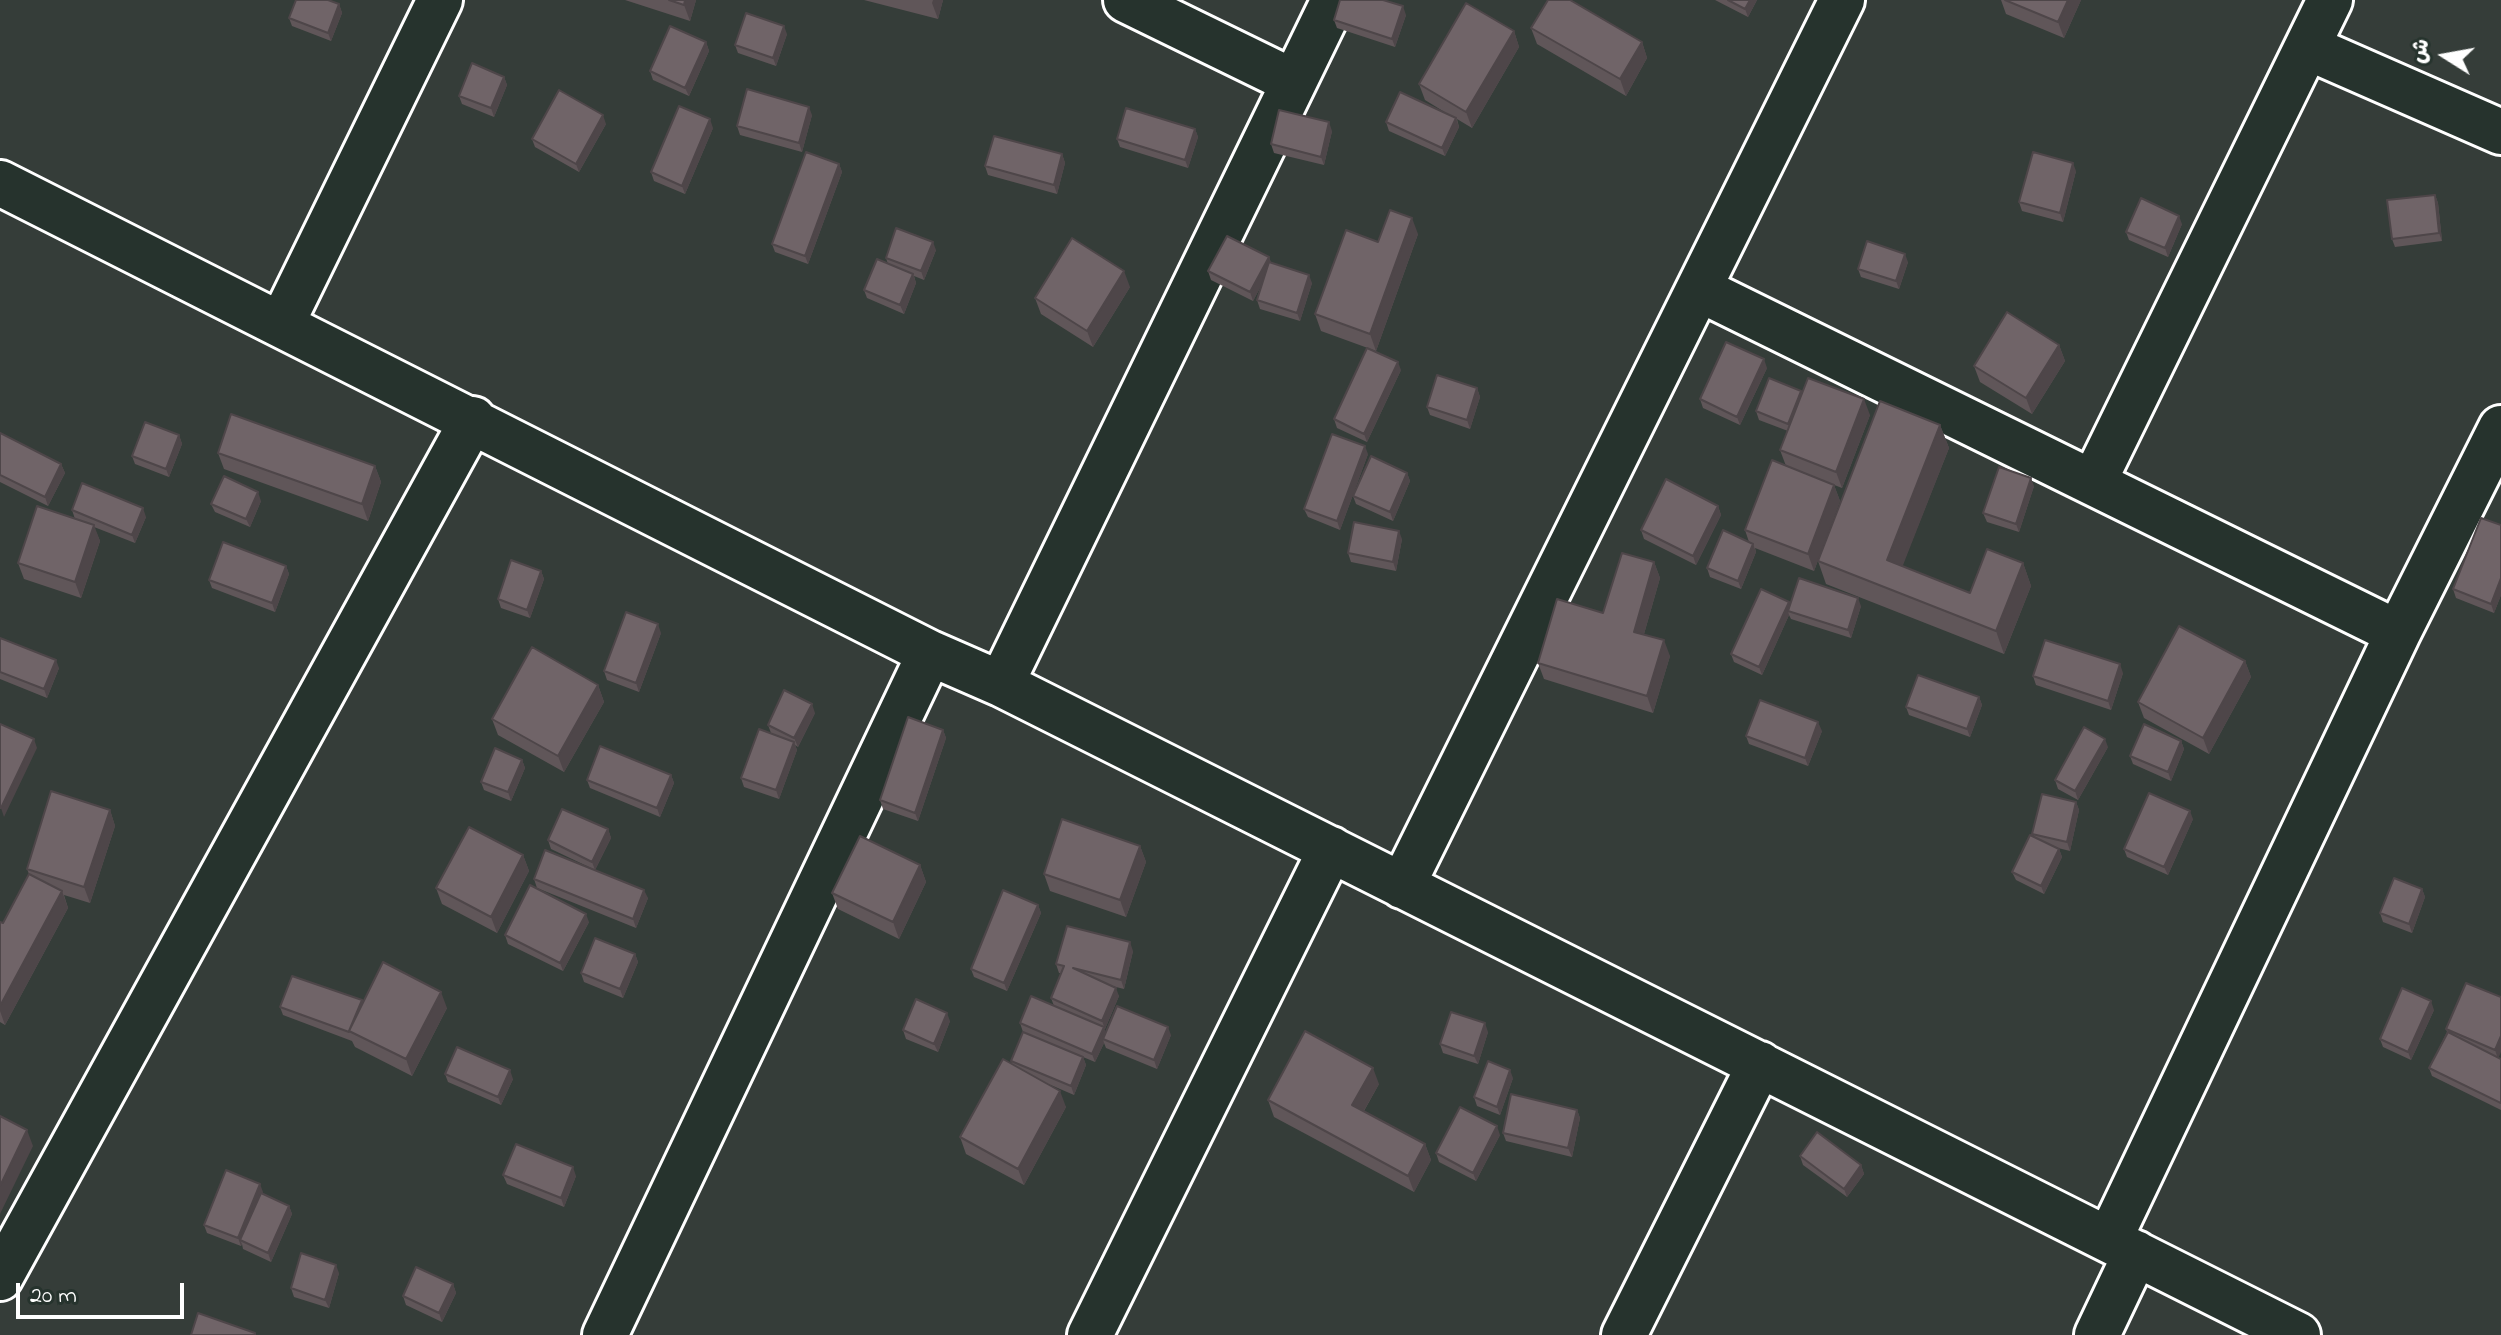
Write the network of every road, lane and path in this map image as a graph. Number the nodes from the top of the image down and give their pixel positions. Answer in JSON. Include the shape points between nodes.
{"nodes":[{"id":1,"x":440,"y":0,"type":"edge"},
{"id":2,"x":1126,"y":0,"type":"edge"},
{"id":3,"x":1334,"y":0,"type":"edge"},
{"id":4,"x":1842,"y":0,"type":"edge"},
{"id":5,"x":2330,"y":0,"type":"edge"},
{"id":6,"x":2307,"y":47,"type":"junction"},
{"id":7,"x":1294,"y":82,"type":"junction"},
{"id":8,"x":2501,"y":132,"type":"edge"},
{"id":9,"x":9,"y":199,"type":"edge"},
{"id":10,"x":1699,"y":289,"type":"junction"},
{"id":11,"x":282,"y":323,"type":"junction"},
{"id":12,"x":473,"y":419,"type":"junction"},
{"id":13,"x":2501,"y":428,"type":"edge"},
{"id":14,"x":2094,"y":481,"type":"junction"},
{"id":15,"x":2398,"y":633,"type":"junction"},
{"id":16,"x":930,"y":653,"type":"junction"},
{"id":17,"x":1001,"y":684,"type":"junction"},
{"id":18,"x":1331,"y":849,"type":"junction"},
{"id":19,"x":1402,"y":886,"type":"junction"},
{"id":20,"x":1760,"y":1064,"type":"junction"},
{"id":21,"x":2122,"y":1247,"type":"junction"},
{"id":22,"x":0,"y":1278,"type":"edge"},
{"id":23,"x":605,"y":1335,"type":"edge"},
{"id":24,"x":1090,"y":1335,"type":"edge"},
{"id":25,"x":1624,"y":1335,"type":"edge"},
{"id":26,"x":2097,"y":1335,"type":"edge"},
{"id":27,"x":2298,"y":1335,"type":"edge"}],
"edges":[{"from":1,"to":11,"type":"street"},
{"from":2,"to":7,"type":"street"},
{"from":3,"to":7,"type":"street"},
{"from":4,"to":10,"type":"street"},
{"from":5,"to":6,"type":"street"},
{"from":6,"to":8,"type":"street"},
{"from":6,"to":14,"type":"street"},
{"from":7,"to":17,"type":"street"},
{"from":9,"to":11,"type":"street"},
{"from":10,"to":14,"type":"street"},
{"from":10,"to":19,"type":"street"},
{"from":11,"to":12,"type":"street"},
{"from":12,"to":16,"type":"street"},
{"from":12,"to":22,"type":"street"},
{"from":13,"to":15,"type":"street"},
{"from":14,"to":15,"type":"street"},
{"from":15,"to":21,"type":"street"},
{"from":16,"to":17,"type":"street"},
{"from":16,"to":23,"type":"street"},
{"from":17,"to":18,"type":"street"},
{"from":18,"to":19,"type":"street"},
{"from":18,"to":24,"type":"street"},
{"from":19,"to":20,"type":"street"},
{"from":20,"to":21,"type":"street"},
{"from":20,"to":25,"type":"street"},
{"from":21,"to":26,"type":"street"},
{"from":21,"to":27,"type":"street"}]}
